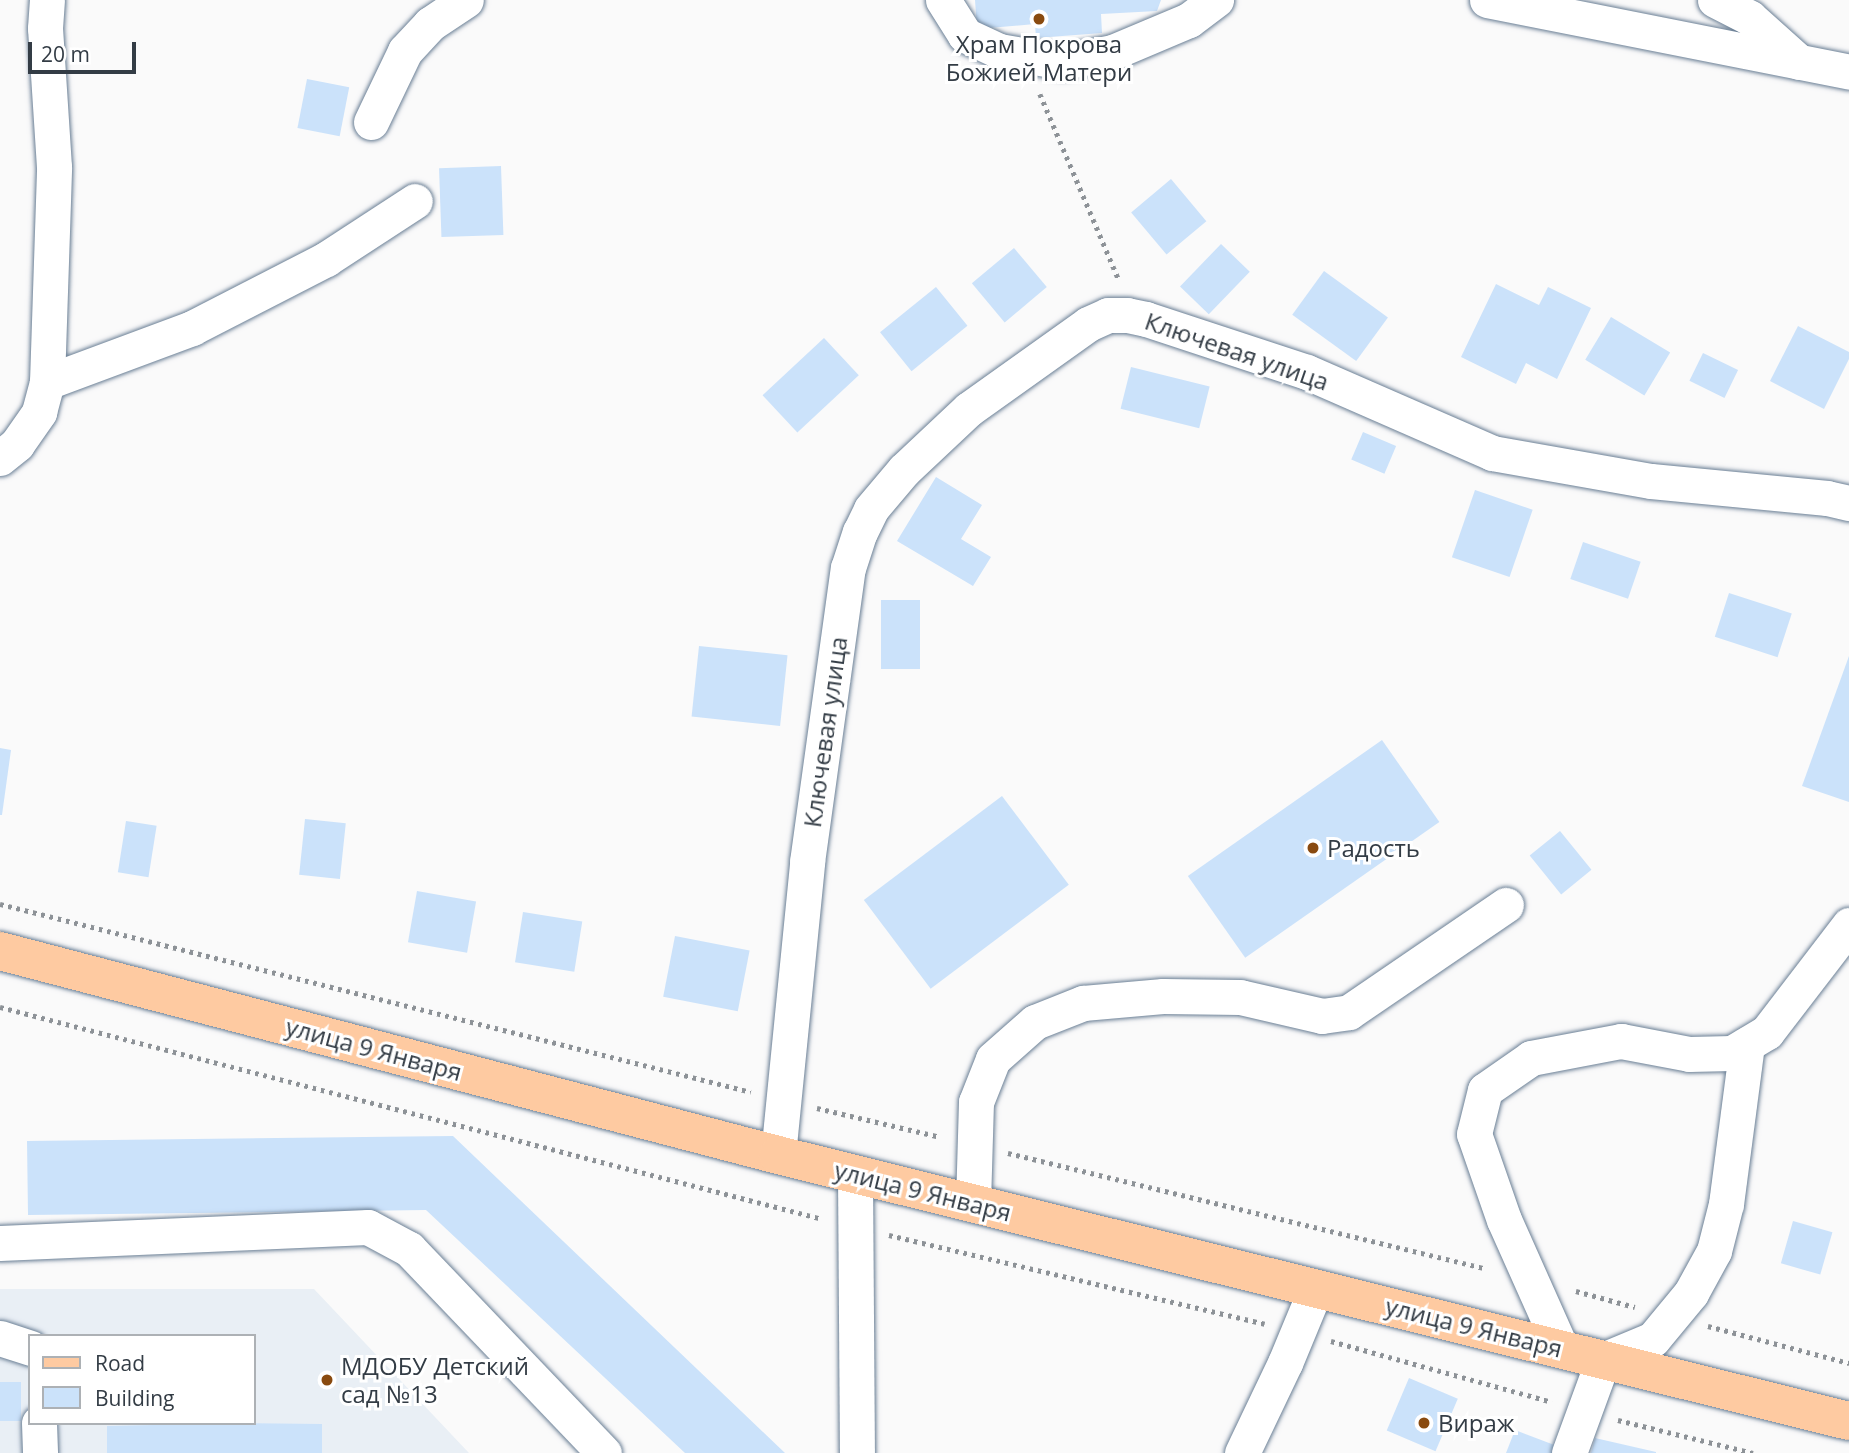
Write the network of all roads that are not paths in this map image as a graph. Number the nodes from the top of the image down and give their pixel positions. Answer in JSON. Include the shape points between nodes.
{"nodes":[{"id":1,"x":47,"y":0,"type":"edge"},
{"id":2,"x":466,"y":0,"type":"edge"},
{"id":3,"x":943,"y":0,"type":"edge"},
{"id":4,"x":1216,"y":0,"type":"edge"},
{"id":5,"x":1487,"y":0,"type":"edge"},
{"id":6,"x":1715,"y":0,"type":"edge"},
{"id":7,"x":1799,"y":62,"type":"junction"},
{"id":8,"x":1849,"y":72,"type":"edge"},
{"id":9,"x":371,"y":122,"type":"dead end"},
{"id":10,"x":415,"y":201,"type":"dead end"},
{"id":11,"x":47,"y":382,"type":"junction"},
{"id":12,"x":0,"y":458,"type":"edge"},
{"id":13,"x":1849,"y":503,"type":"edge"},
{"id":14,"x":1506,"y":905,"type":"dead end"},
{"id":15,"x":1849,"y":925,"type":"edge"},
{"id":16,"x":1,"y":957,"type":"edge"},
{"id":17,"x":1747,"y":1044,"type":"junction"},
{"id":18,"x":778,"y":1155,"type":"junction"},
{"id":19,"x":855,"y":1174,"type":"junction"},
{"id":20,"x":973,"y":1203,"type":"junction"},
{"id":21,"x":0,"y":1243,"type":"edge"},
{"id":22,"x":1316,"y":1288,"type":"junction"},
{"id":23,"x":0,"y":1338,"type":"edge"},
{"id":24,"x":28,"y":1347,"type":"edge"},
{"id":25,"x":1562,"y":1350,"type":"junction"},
{"id":26,"x":1603,"y":1360,"type":"junction"},
{"id":27,"x":1849,"y":1421,"type":"edge"},
{"id":28,"x":39,"y":1425,"type":"edge"},
{"id":29,"x":40,"y":1453,"type":"edge"},
{"id":30,"x":604,"y":1453,"type":"edge"},
{"id":31,"x":857,"y":1453,"type":"edge"},
{"id":32,"x":1242,"y":1453,"type":"edge"},
{"id":33,"x":1569,"y":1453,"type":"edge"}],
"edges":[{"from":1,"to":11,"type":"lane","via":[[54,167]]},
{"from":2,"to":9,"type":"lane","via":[[430,24],[405,51]]},
{"from":3,"to":4,"type":"lane","via":[[965,35],[999,51],[1063,62],[1113,52],[1189,20]]},
{"from":5,"to":7,"type":"lane"},
{"from":6,"to":7,"type":"lane","via":[[1750,18]]},
{"from":7,"to":8,"type":"lane"},
{"from":10,"to":11,"type":"lane","via":[[326,259],[192,328]]},
{"from":11,"to":12,"type":"lane","via":[[39,412],[17,444]]},
{"from":13,"to":18,"type":"lane","name":"Ключевая улица","via":[[1651,481],[1492,453],[1307,372],[1146,319],[1108,315],[1088,324],[969,409],[904,470],[871,509],[860,532],[848,568],[807,862]]},
{"from":14,"to":20,"type":"lane","via":[[1349,1012],[1322,1016],[1240,997],[1163,996],[1083,1003],[1035,1022],[993,1059],[976,1102]]},
{"from":15,"to":17,"type":"lane","via":[[1766,1032]]},
{"from":16,"to":18,"type":"main road","name":"улица 9 Января"},
{"from":17,"to":25,"type":"lane","via":[[1732,1053],[1689,1054],[1621,1041],[1531,1058],[1485,1090],[1474,1134],[1504,1220]]},
{"from":17,"to":26,"type":"lane","via":[[1726,1204],[1714,1251],[1691,1293],[1653,1339]]},
{"from":18,"to":19,"type":"main road","name":"улица 9 Января"},
{"from":19,"to":20,"type":"main road","name":"улица 9 Января"},
{"from":19,"to":31,"type":"lane"},
{"from":20,"to":22,"type":"main road","name":"улица 9 Января"},
{"from":21,"to":30,"type":"lane","via":[[368,1227],[409,1248]]},
{"from":22,"to":25,"type":"main road","name":"улица 9 Января"},
{"from":22,"to":32,"type":"lane"},
{"from":23,"to":24,"type":"lane"},
{"from":25,"to":26,"type":"main road","name":"улица 9 Января"},
{"from":26,"to":27,"type":"main road","name":"улица 9 Января"},
{"from":26,"to":33,"type":"lane"},
{"from":28,"to":29,"type":"lane"}]}
